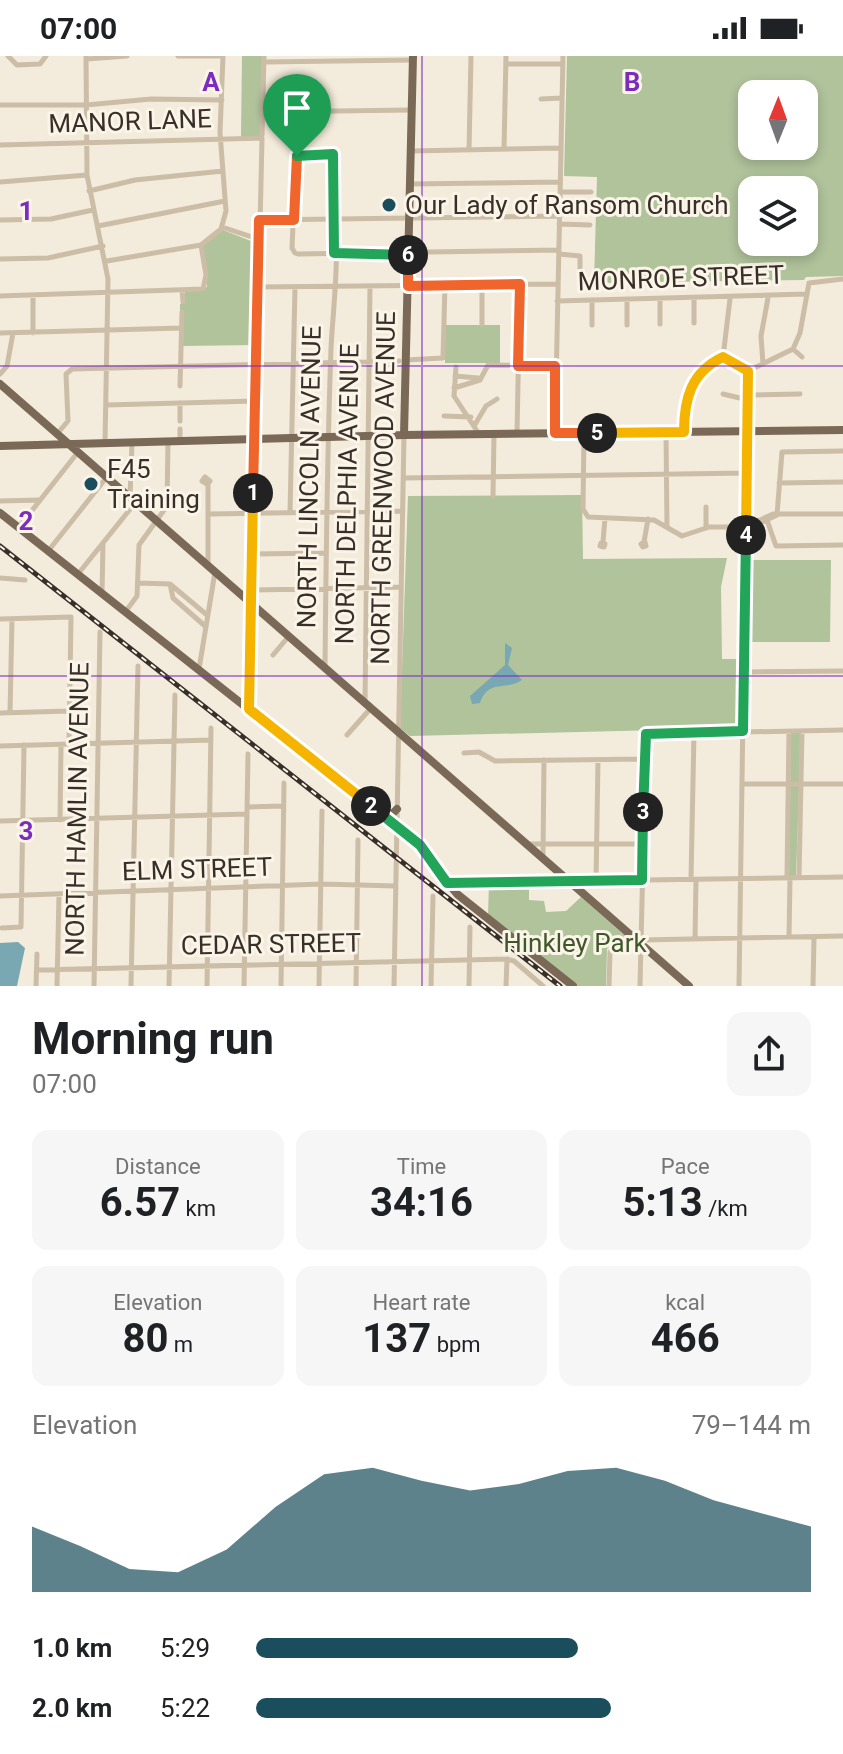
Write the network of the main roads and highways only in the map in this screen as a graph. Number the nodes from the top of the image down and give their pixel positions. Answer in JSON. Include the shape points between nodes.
{"nodes":[{"id":1,"x":413,"y":58,"type":"edge"},
{"id":2,"x":2,"y":389,"type":"edge"},
{"id":3,"x":843,"y":430,"type":"edge"},
{"id":4,"x":404,"y":435,"type":"junction"},
{"id":5,"x":53,"y":438,"type":"junction"},
{"id":6,"x":68,"y":444,"type":"junction"},
{"id":7,"x":0,"y":446,"type":"edge"},
{"id":8,"x":83,"y":449,"type":"junction"},
{"id":9,"x":0,"y":513,"type":"edge"},
{"id":10,"x":397,"y":809,"type":"road end"},
{"id":11,"x":382,"y":814,"type":"junction"},
{"id":12,"x":409,"y":836,"type":"junction"},
{"id":13,"x":397,"y":838,"type":"road end"},
{"id":14,"x":676,"y":981,"type":"edge"},
{"id":15,"x":573,"y":986,"type":"edge"},
{"id":16,"x":689,"y":986,"type":"edge"}],
"edges":[{"from":1,"to":4,"type":"main road","name":"NORTH GREENWOOD AVENUE"},
{"from":2,"to":5,"type":"main road"},
{"from":3,"to":4,"type":"main road"},
{"from":4,"to":8,"type":"main road","via":[[105,443]]},
{"from":5,"to":6,"type":"main road"},
{"from":5,"to":6,"type":"main road"},
{"from":5,"to":7,"type":"main road"},
{"from":6,"to":8,"type":"main road"},
{"from":6,"to":8,"type":"main road"},
{"from":8,"to":14,"type":"main road","via":[[106,478],[641,942]]},
{"from":9,"to":11,"type":"main road"},
{"from":10,"to":11,"type":"main road"},
{"from":11,"to":12,"type":"main road"},
{"from":12,"to":13,"type":"main road"},
{"from":12,"to":15,"type":"main road","via":[[447,883]]},
{"from":14,"to":16,"type":"main road"}]}
